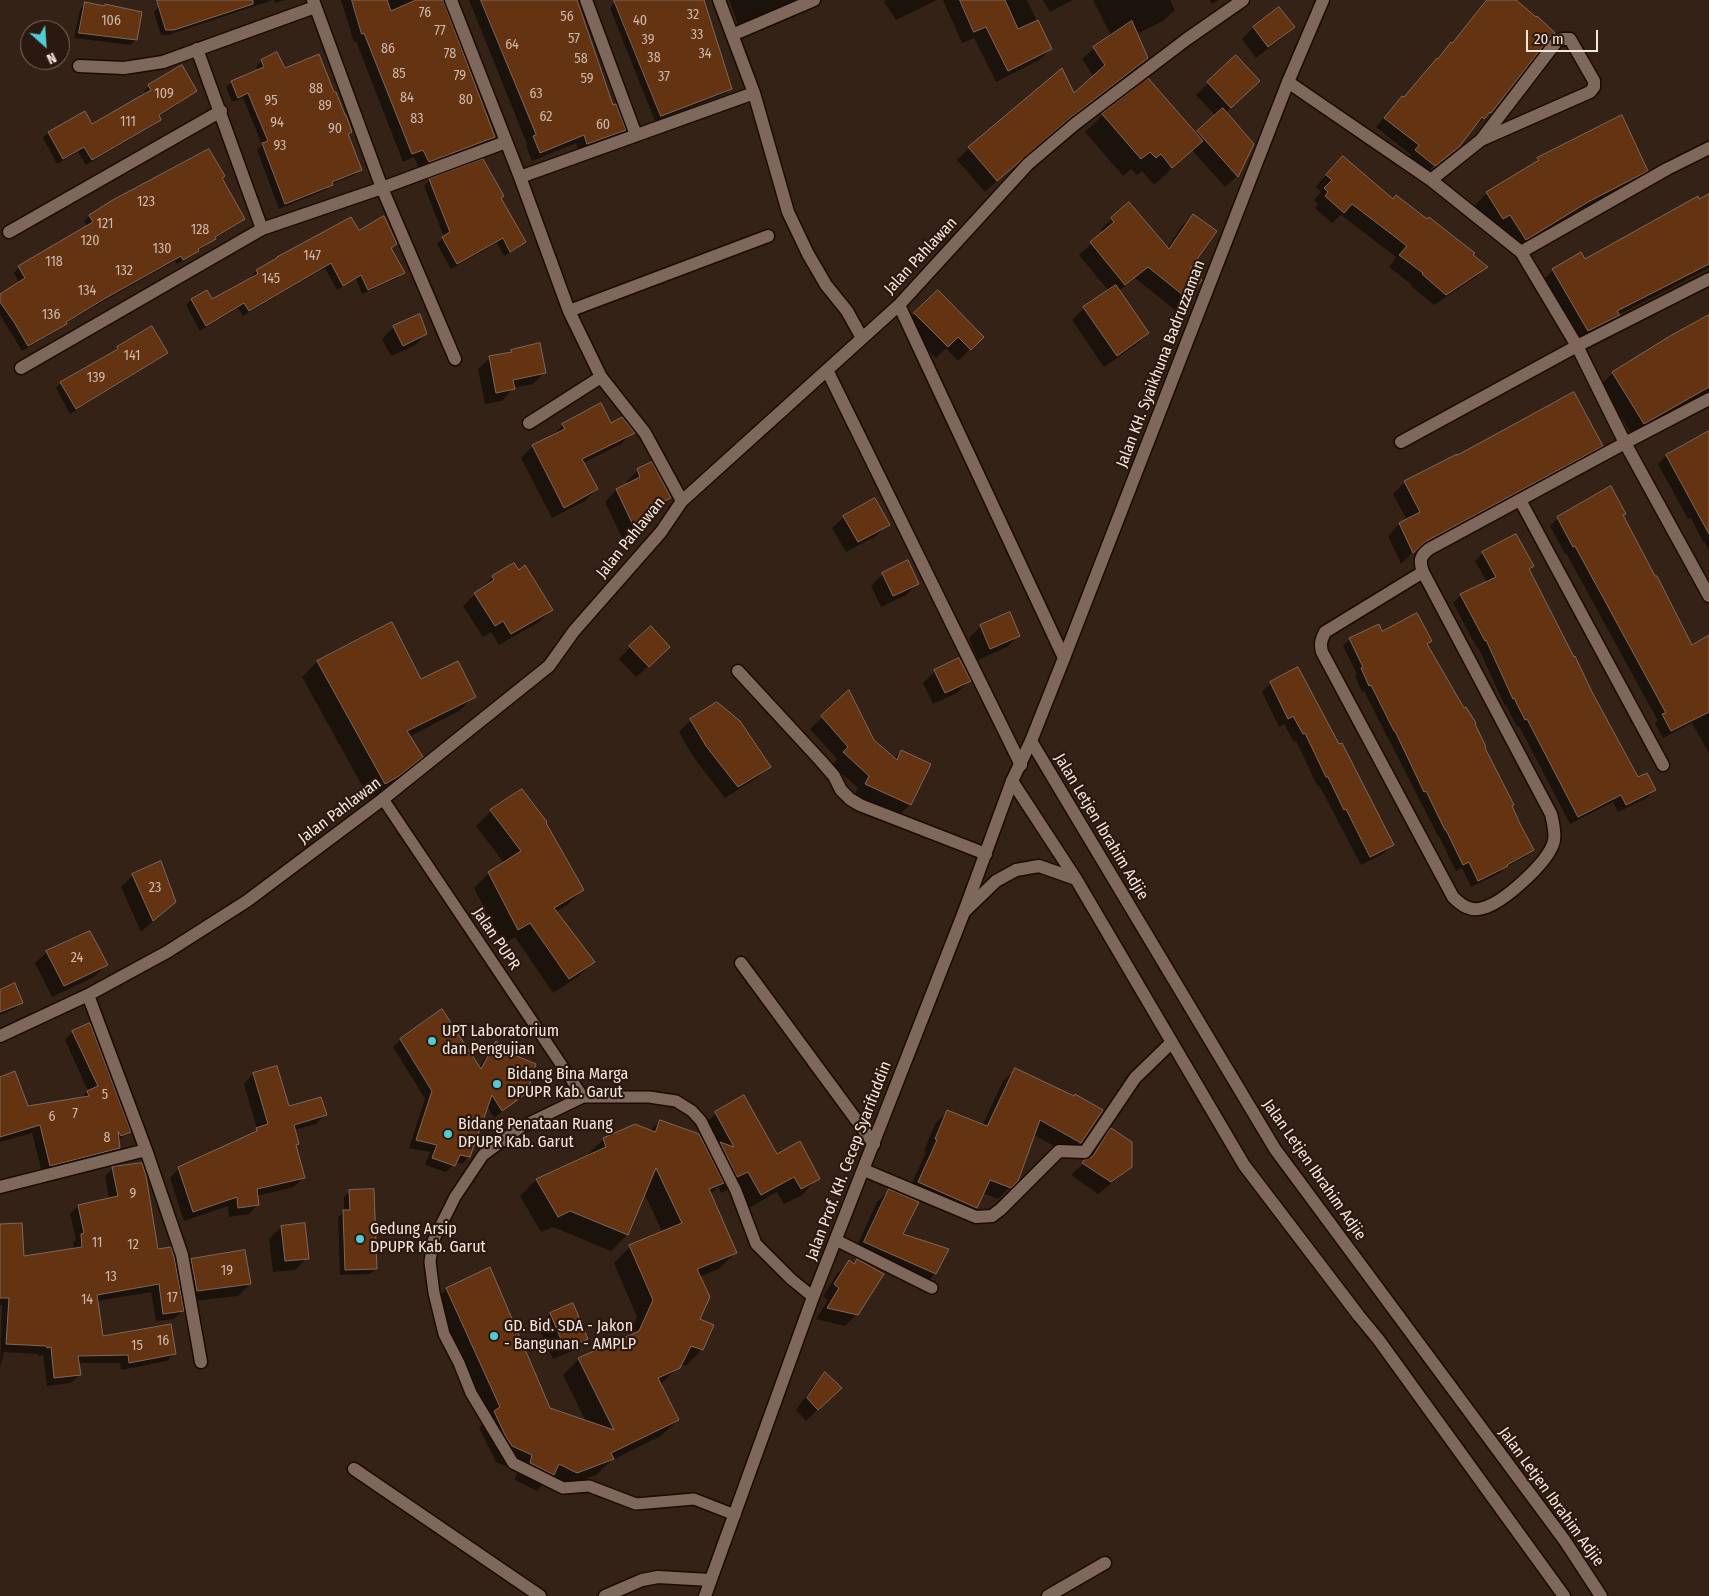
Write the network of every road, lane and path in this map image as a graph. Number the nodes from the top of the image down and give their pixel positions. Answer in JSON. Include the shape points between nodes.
{"nodes":[{"id":1,"x":451,"y":0,"type":"edge"},
{"id":2,"x":586,"y":0,"type":"edge"},
{"id":3,"x":719,"y":0,"type":"edge"},
{"id":4,"x":814,"y":0,"type":"edge"},
{"id":5,"x":1243,"y":0,"type":"edge"},
{"id":6,"x":1323,"y":0,"type":"edge"},
{"id":7,"x":314,"y":3,"type":"edge"},
{"id":8,"x":732,"y":35,"type":"junction"},
{"id":9,"x":197,"y":49,"type":"junction"},
{"id":10,"x":79,"y":66,"type":"dead end"},
{"id":11,"x":1288,"y":82,"type":"junction"},
{"id":12,"x":754,"y":93,"type":"junction"},
{"id":13,"x":220,"y":111,"type":"junction"},
{"id":14,"x":636,"y":135,"type":"junction"},
{"id":15,"x":1481,"y":140,"type":"junction"},
{"id":16,"x":506,"y":142,"type":"junction"},
{"id":17,"x":1709,"y":148,"type":"edge"},
{"id":18,"x":520,"y":178,"type":"junction"},
{"id":19,"x":1431,"y":180,"type":"junction"},
{"id":20,"x":382,"y":188,"type":"junction"},
{"id":21,"x":262,"y":229,"type":"junction"},
{"id":22,"x":9,"y":232,"type":"dead end"},
{"id":23,"x":768,"y":236,"type":"dead end"},
{"id":24,"x":1521,"y":252,"type":"junction"},
{"id":25,"x":1709,"y":278,"type":"edge"},
{"id":26,"x":899,"y":305,"type":"junction"},
{"id":27,"x":569,"y":311,"type":"junction"},
{"id":28,"x":862,"y":338,"type":"junction"},
{"id":29,"x":1577,"y":346,"type":"junction"},
{"id":30,"x":455,"y":359,"type":"dead end"},
{"id":31,"x":20,"y":368,"type":"dead end"},
{"id":32,"x":827,"y":370,"type":"junction"},
{"id":33,"x":600,"y":377,"type":"junction"},
{"id":34,"x":1709,"y":399,"type":"edge"},
{"id":35,"x":529,"y":423,"type":"dead end"},
{"id":36,"x":1401,"y":442,"type":"dead end"},
{"id":37,"x":1625,"y":442,"type":"junction"},
{"id":38,"x":1520,"y":500,"type":"junction"},
{"id":39,"x":682,"y":501,"type":"junction"},
{"id":40,"x":1422,"y":572,"type":"junction"},
{"id":41,"x":1709,"y":596,"type":"edge"},
{"id":42,"x":1064,"y":658,"type":"junction"},
{"id":43,"x":738,"y":671,"type":"dead end"},
{"id":44,"x":1031,"y":741,"type":"junction"},
{"id":45,"x":1020,"y":765,"type":"junction"},
{"id":46,"x":1663,"y":765,"type":"dead end"},
{"id":47,"x":1012,"y":781,"type":"junction"},
{"id":48,"x":383,"y":799,"type":"junction"},
{"id":49,"x":986,"y":854,"type":"junction"},
{"id":50,"x":1076,"y":878,"type":"junction"},
{"id":51,"x":964,"y":912,"type":"junction"},
{"id":52,"x":741,"y":963,"type":"dead end"},
{"id":53,"x":88,"y":996,"type":"junction"},
{"id":54,"x":0,"y":1036,"type":"edge"},
{"id":55,"x":1172,"y":1043,"type":"junction"},
{"id":56,"x":583,"y":1097,"type":"junction"},
{"id":57,"x":874,"y":1144,"type":"junction"},
{"id":58,"x":146,"y":1150,"type":"junction"},
{"id":59,"x":864,"y":1170,"type":"junction"},
{"id":60,"x":0,"y":1187,"type":"edge"},
{"id":61,"x":836,"y":1240,"type":"junction"},
{"id":62,"x":932,"y":1288,"type":"dead end"},
{"id":63,"x":813,"y":1296,"type":"junction"},
{"id":64,"x":201,"y":1362,"type":"dead end"},
{"id":65,"x":354,"y":1469,"type":"dead end"},
{"id":66,"x":735,"y":1515,"type":"junction"},
{"id":67,"x":1105,"y":1563,"type":"dead end"},
{"id":68,"x":710,"y":1580,"type":"junction"},
{"id":69,"x":540,"y":1596,"type":"edge"},
{"id":70,"x":605,"y":1596,"type":"edge"},
{"id":71,"x":705,"y":1596,"type":"edge"},
{"id":72,"x":1048,"y":1596,"type":"edge"},
{"id":73,"x":1564,"y":1596,"type":"edge"},
{"id":74,"x":1601,"y":1596,"type":"edge"}],
"edges":[{"from":1,"to":16,"type":"street"},
{"from":2,"to":14,"type":"street"},
{"from":3,"to":8,"type":"street"},
{"from":4,"to":8,"type":"street"},
{"from":5,"to":26,"type":"street","name":"Jalan Pahlawan","via":[[1083,118],[1028,164]]},
{"from":6,"to":11,"type":"street","name":"Jalan KH. Syaikhuna Badruzzaman"},
{"from":7,"to":9,"type":"street"},
{"from":7,"to":20,"type":"street"},
{"from":8,"to":12,"type":"street"},
{"from":9,"to":10,"type":"street","via":[[163,62],[124,68]]},
{"from":9,"to":13,"type":"street"},
{"from":11,"to":19,"type":"street"},
{"from":11,"to":42,"type":"street","name":"Jalan KH. Syaikhuna Badruzzaman"},
{"from":12,"to":14,"type":"street"},
{"from":12,"to":28,"type":"street","via":[[788,212],[826,285]]},
{"from":13,"to":21,"type":"street"},
{"from":13,"to":22,"type":"street"},
{"from":14,"to":18,"type":"street"},
{"from":15,"to":15,"type":"street","via":[[1590,92],[1594,82],[1570,39],[1558,41]]},
{"from":15,"to":19,"type":"street"},
{"from":16,"to":18,"type":"street"},
{"from":16,"to":20,"type":"street"},
{"from":17,"to":24,"type":"street"},
{"from":18,"to":27,"type":"street"},
{"from":19,"to":24,"type":"street"},
{"from":20,"to":21,"type":"street"},
{"from":20,"to":30,"type":"street"},
{"from":21,"to":31,"type":"street"},
{"from":23,"to":27,"type":"street"},
{"from":24,"to":29,"type":"street"},
{"from":25,"to":29,"type":"street"},
{"from":26,"to":28,"type":"street","name":"Jalan Pahlawan"},
{"from":26,"to":42,"type":"street"},
{"from":27,"to":33,"type":"street"},
{"from":28,"to":32,"type":"street","name":"Jalan Pahlawan"},
{"from":29,"to":36,"type":"street"},
{"from":29,"to":37,"type":"street"},
{"from":32,"to":39,"type":"street","name":"Jalan Pahlawan"},
{"from":32,"to":45,"type":"street"},
{"from":33,"to":35,"type":"street"},
{"from":33,"to":39,"type":"street","via":[[645,432]]},
{"from":34,"to":37,"type":"street"},
{"from":37,"to":38,"type":"street"},
{"from":37,"to":41,"type":"street"},
{"from":38,"to":40,"type":"street","via":[[1428,548],[1421,557]]},
{"from":38,"to":46,"type":"street"},
{"from":39,"to":48,"type":"street","name":"Jalan Pahlawan","via":[[661,532],[574,631],[549,666]]},
{"from":40,"to":40,"type":"street","via":[[1553,821],[1553,843],[1541,863],[1526,879],[1482,909],[1463,907],[1453,896],[1322,652],[1321,641],[1325,632]]},
{"from":42,"to":44,"type":"street","name":"Jalan KH. Syaikhuna Badruzzaman"},
{"from":43,"to":49,"type":"street","via":[[821,761],[850,799]]},
{"from":44,"to":45,"type":"street","name":"Jalan Prof. KH. Cecep Syarifuddin"},
{"from":44,"to":74,"type":"street","name":"Jalan Letjen Ibrahim Adjie","via":[[1275,1149],[1565,1541]]},
{"from":45,"to":47,"type":"street","name":"Jalan Prof. KH. Cecep Syarifuddin"},
{"from":47,"to":49,"type":"street","name":"Jalan Prof. KH. Cecep Syarifuddin"},
{"from":47,"to":50,"type":"street"},
{"from":48,"to":53,"type":"street","name":"Jalan Pahlawan","via":[[248,901]]},
{"from":48,"to":56,"type":"lane","name":"Jalan PUPR"},
{"from":49,"to":51,"type":"street","name":"Jalan Prof. KH. Cecep Syarifuddin"},
{"from":50,"to":51,"type":"street","via":[[1038,866],[1016,870],[996,881]]},
{"from":50,"to":55,"type":"street"},
{"from":51,"to":57,"type":"street","name":"Jalan Prof. KH. Cecep Syarifuddin"},
{"from":52,"to":57,"type":"street"},
{"from":53,"to":54,"type":"street","name":"Jalan Pahlawan"},
{"from":53,"to":58,"type":"street"},
{"from":55,"to":59,"type":"street","via":[[1135,1078],[1085,1152],[1059,1151],[992,1216],[976,1217]]},
{"from":55,"to":73,"type":"street","via":[[1244,1165],[1378,1339]]},
{"from":56,"to":63,"type":"lane","via":[[649,1097],[676,1101],[692,1111],[701,1121],[736,1191],[756,1244]]},
{"from":56,"to":66,"type":"lane","via":[[520,1127],[483,1155],[455,1197],[433,1241],[430,1262],[444,1334],[471,1393],[513,1463],[563,1488],[588,1486],[636,1504],[694,1499]]},
{"from":57,"to":59,"type":"street","name":"Jalan Prof. KH. Cecep Syarifuddin"},
{"from":58,"to":60,"type":"street"},
{"from":58,"to":64,"type":"street","via":[[182,1254]]},
{"from":59,"to":61,"type":"street","name":"Jalan Prof. KH. Cecep Syarifuddin"},
{"from":61,"to":62,"type":"lane"},
{"from":61,"to":63,"type":"street","name":"Jalan Prof. KH. Cecep Syarifuddin"},
{"from":63,"to":66,"type":"street","name":"Jalan Prof. KH. Cecep Syarifuddin"},
{"from":65,"to":69,"type":"street"},
{"from":66,"to":68,"type":"street","name":"Jalan Prof. KH. Cecep Syarifuddin"},
{"from":67,"to":72,"type":"street"},
{"from":68,"to":70,"type":"street","via":[[658,1577],[642,1580]]},
{"from":68,"to":71,"type":"street","name":"Jalan Prof. KH. Cecep Syarifuddin"}]}
